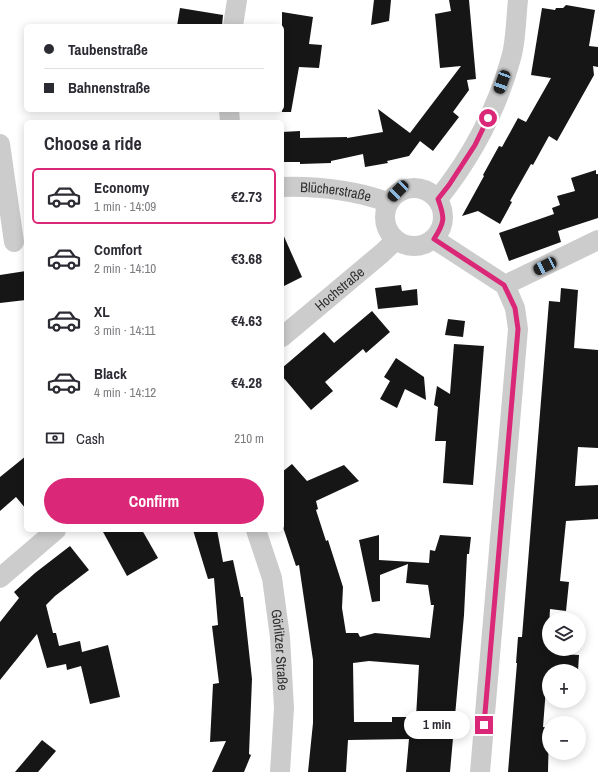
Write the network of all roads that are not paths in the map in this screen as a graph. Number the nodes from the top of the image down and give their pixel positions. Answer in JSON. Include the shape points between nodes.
{"nodes":[{"id":1,"x":237,"y":0,"type":"edge"},
{"id":2,"x":518,"y":0,"type":"edge"},
{"id":3,"x":233,"y":24,"type":"edge"},
{"id":4,"x":0,"y":144,"type":"edge"},
{"id":5,"x":284,"y":187,"type":"edge"},
{"id":6,"x":438,"y":199,"type":"junction"},
{"id":7,"x":387,"y":202,"type":"junction"},
{"id":8,"x":434,"y":239,"type":"junction"},
{"id":9,"x":396,"y":240,"type":"junction"},
{"id":10,"x":598,"y":240,"type":"edge"},
{"id":11,"x":13,"y":242,"type":"edge"},
{"id":12,"x":504,"y":285,"type":"junction"},
{"id":13,"x":284,"y":335,"type":"edge"},
{"id":14,"x":54,"y":532,"type":"edge"},
{"id":15,"x":257,"y":532,"type":"edge"},
{"id":16,"x":0,"y":578,"type":"edge"},
{"id":17,"x":280,"y":772,"type":"edge"},
{"id":18,"x":480,"y":772,"type":"edge"}],
"edges":[{"from":1,"to":3,"type":"street"},
{"from":2,"to":6,"type":"street","via":[[511,57],[494,104],[475,145]]},
{"from":4,"to":11,"type":"street"},
{"from":5,"to":7,"type":"street","name":"Blücherstraße","via":[[341,190]]},
{"from":6,"to":7,"type":"street","via":[[426,190],[411,187],[398,191]]},
{"from":6,"to":8,"type":"street","via":[[444,214],[441,228]]},
{"from":7,"to":9,"type":"street","via":[[385,223],[387,230]]},
{"from":8,"to":9,"type":"street","via":[[412,246]]},
{"from":8,"to":12,"type":"street"},
{"from":9,"to":13,"type":"street","name":"Hochstraße"},
{"from":10,"to":12,"type":"street"},
{"from":12,"to":18,"type":"street","via":[[515,308],[518,329]]},
{"from":14,"to":16,"type":"street"},
{"from":15,"to":17,"type":"street","name":"Görlitzer Straße","via":[[272,578],[280,637],[284,708]]}]}
